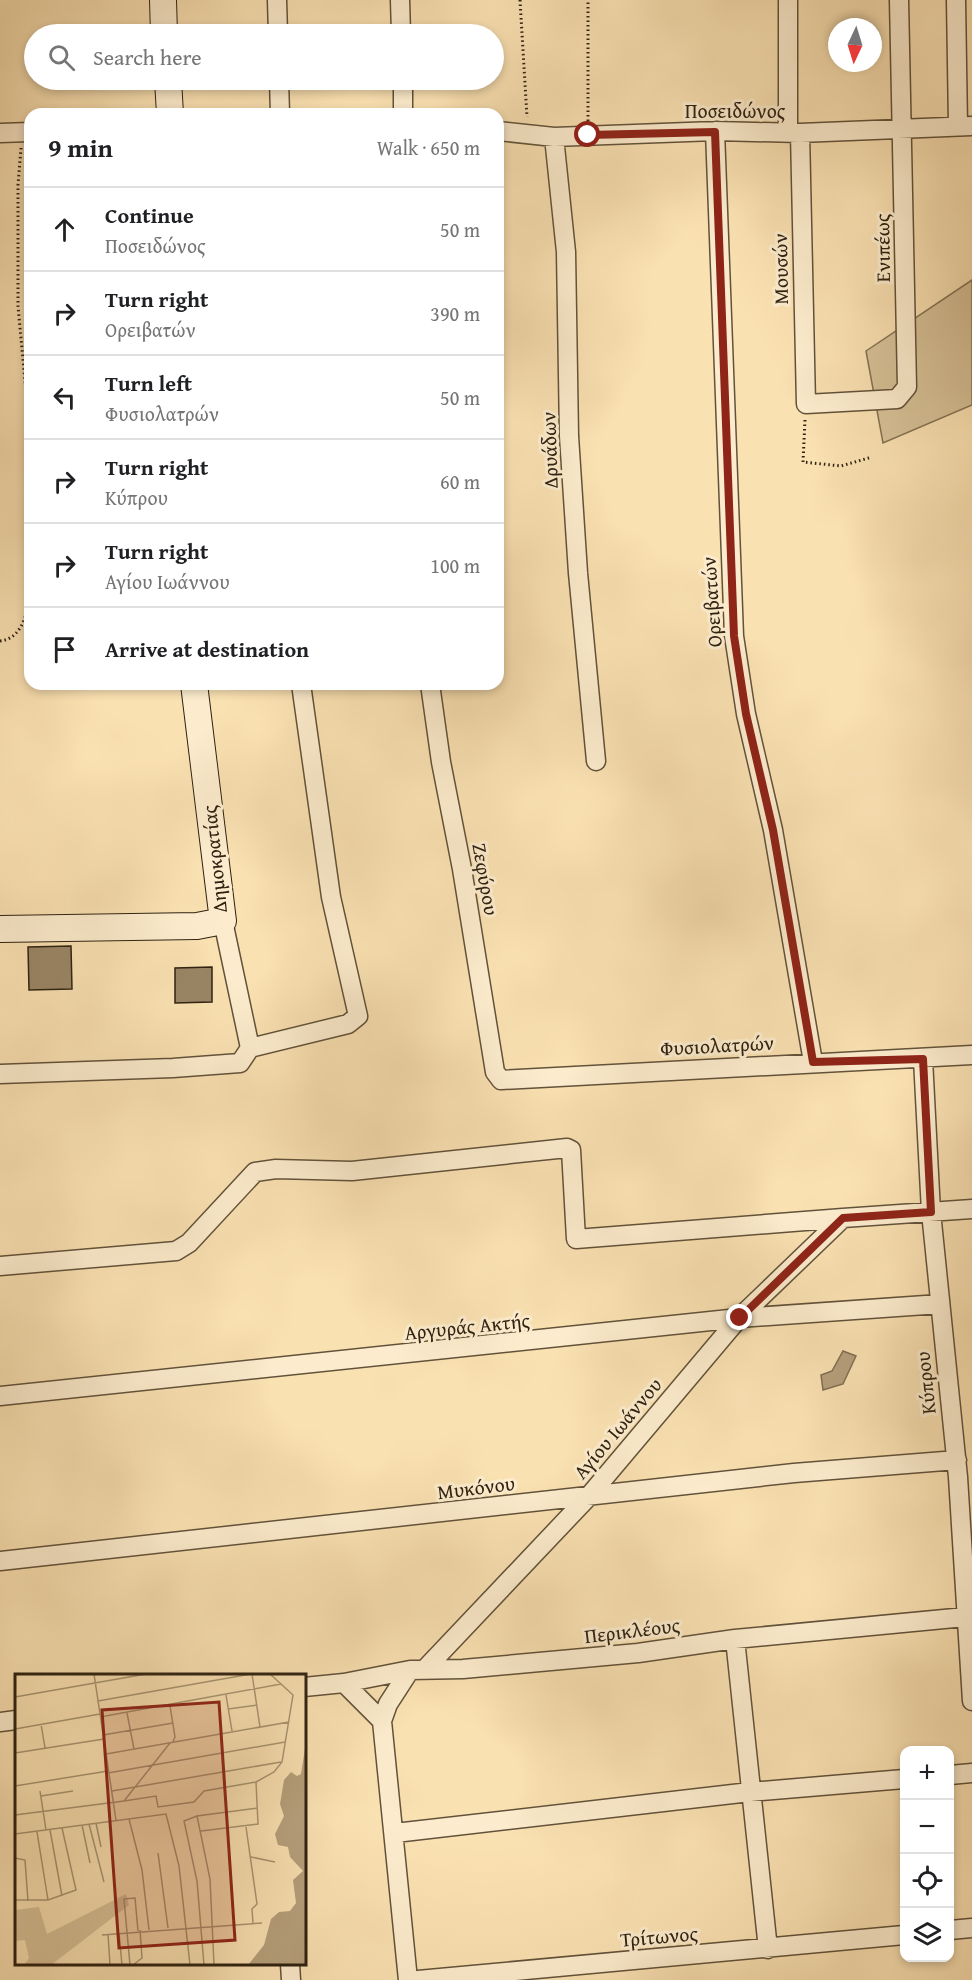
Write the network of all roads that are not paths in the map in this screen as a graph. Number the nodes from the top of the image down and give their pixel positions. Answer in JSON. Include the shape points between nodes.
{"nodes":[{"id":1,"x":163,"y":0,"type":"edge"},
{"id":2,"x":277,"y":0,"type":"edge"},
{"id":3,"x":400,"y":0,"type":"edge"},
{"id":4,"x":788,"y":0,"type":"edge"},
{"id":5,"x":899,"y":0,"type":"edge"},
{"id":6,"x":956,"y":0,"type":"edge"},
{"id":7,"x":164,"y":24,"type":"edge"},
{"id":8,"x":278,"y":24,"type":"edge"},
{"id":9,"x":401,"y":24,"type":"edge"},
{"id":10,"x":169,"y":90,"type":"edge"},
{"id":11,"x":279,"y":90,"type":"edge"},
{"id":12,"x":403,"y":90,"type":"edge"},
{"id":13,"x":170,"y":108,"type":"edge"},
{"id":14,"x":280,"y":108,"type":"edge"},
{"id":15,"x":403,"y":108,"type":"edge"},
{"id":16,"x":965,"y":126,"type":"edge"},
{"id":17,"x":902,"y":129,"type":"junction"},
{"id":18,"x":24,"y":132,"type":"edge"},
{"id":19,"x":504,"y":132,"type":"edge"},
{"id":20,"x":715,"y":132,"type":"junction"},
{"id":21,"x":794,"y":132,"type":"junction"},
{"id":22,"x":0,"y":133,"type":"edge"},
{"id":23,"x":554,"y":137,"type":"junction"},
{"id":24,"x":806,"y":404,"type":"joint"},
{"id":25,"x":195,"y":690,"type":"edge"},
{"id":26,"x":302,"y":690,"type":"edge"},
{"id":27,"x":431,"y":690,"type":"edge"},
{"id":28,"x":596,"y":761,"type":"dead end"},
{"id":29,"x":223,"y":921,"type":"junction"},
{"id":30,"x":0,"y":929,"type":"edge"},
{"id":31,"x":250,"y":1048,"type":"junction"},
{"id":32,"x":972,"y":1055,"type":"edge"},
{"id":33,"x":923,"y":1059,"type":"junction"},
{"id":34,"x":813,"y":1062,"type":"junction"},
{"id":35,"x":0,"y":1074,"type":"edge"},
{"id":36,"x":501,"y":1080,"type":"joint"},
{"id":37,"x":972,"y":1209,"type":"edge"},
{"id":38,"x":931,"y":1212,"type":"junction"},
{"id":39,"x":843,"y":1218,"type":"junction"},
{"id":40,"x":0,"y":1266,"type":"edge"},
{"id":41,"x":940,"y":1305,"type":"junction"},
{"id":42,"x":740,"y":1318,"type":"junction"},
{"id":43,"x":0,"y":1396,"type":"edge"},
{"id":44,"x":962,"y":1471,"type":"edge"},
{"id":45,"x":589,"y":1496,"type":"junction"},
{"id":46,"x":0,"y":1561,"type":"edge"},
{"id":47,"x":965,"y":1617,"type":"junction"},
{"id":48,"x":735,"y":1639,"type":"junction"},
{"id":49,"x":418,"y":1669,"type":"junction"},
{"id":50,"x":344,"y":1683,"type":"junction"},
{"id":51,"x":306,"y":1687,"type":"edge"},
{"id":52,"x":972,"y":1701,"type":"edge"},
{"id":53,"x":15,"y":1720,"type":"edge"},
{"id":54,"x":382,"y":1721,"type":"junction"},
{"id":55,"x":0,"y":1722,"type":"edge"},
{"id":56,"x":972,"y":1773,"type":"edge"},
{"id":57,"x":954,"y":1775,"type":"edge"},
{"id":58,"x":900,"y":1779,"type":"edge"},
{"id":59,"x":750,"y":1792,"type":"junction"},
{"id":60,"x":395,"y":1833,"type":"junction"},
{"id":61,"x":972,"y":1928,"type":"edge"},
{"id":62,"x":954,"y":1930,"type":"edge"},
{"id":63,"x":900,"y":1935,"type":"edge"},
{"id":64,"x":768,"y":1949,"type":"junction"},
{"id":65,"x":290,"y":1965,"type":"edge"},
{"id":66,"x":291,"y":1980,"type":"edge"},
{"id":67,"x":408,"y":1980,"type":"edge"},
{"id":68,"x":418,"y":1980,"type":"edge"}],
"edges":[{"from":1,"to":7,"type":"street"},
{"from":2,"to":8,"type":"street"},
{"from":3,"to":9,"type":"street"},
{"from":4,"to":21,"type":"street","name":"Μουσών"},
{"from":5,"to":17,"type":"street","name":"Ενιπέως"},
{"from":6,"to":16,"type":"street"},
{"from":10,"to":13,"type":"street"},
{"from":11,"to":14,"type":"street"},
{"from":12,"to":15,"type":"street"},
{"from":16,"to":17,"type":"street","name":"Ποσειδώνος"},
{"from":17,"to":21,"type":"street","name":"Ποσειδώνος"},
{"from":17,"to":24,"type":"street","name":"Ενιπέως","via":[[907,387],[892,400]]},
{"from":18,"to":22,"type":"street"},
{"from":19,"to":23,"type":"street","name":"Ποσειδώνος"},
{"from":20,"to":21,"type":"street","name":"Ποσειδώνος"},
{"from":20,"to":23,"type":"street","name":"Ποσειδώνος"},
{"from":20,"to":34,"type":"street","name":"Ορειβατών","via":[[734,636]]},
{"from":21,"to":24,"type":"street","name":"Μουσών"},
{"from":23,"to":28,"type":"street","name":"Δρυάδων","via":[[566,252],[569,436],[578,573]]},
{"from":25,"to":29,"type":"street","name":"Δημοκρατίας"},
{"from":26,"to":31,"type":"street","via":[[331,897],[358,1016],[348,1024]]},
{"from":27,"to":36,"type":"street","name":"Ζεφύρου","via":[[495,1072]]},
{"from":29,"to":30,"type":"street","name":"Δημοκρατίας","via":[[197,926]]},
{"from":29,"to":31,"type":"street"},
{"from":31,"to":35,"type":"street","via":[[240,1063]]},
{"from":32,"to":33,"type":"street","name":"Φυσιολατρών"},
{"from":33,"to":34,"type":"street","name":"Φυσιολατρών"},
{"from":33,"to":38,"type":"street","name":"Κύπρου"},
{"from":34,"to":36,"type":"street","name":"Φυσιολατρών"},
{"from":37,"to":38,"type":"street"},
{"from":38,"to":39,"type":"street"},
{"from":38,"to":41,"type":"street","name":"Κύπρου"},
{"from":39,"to":40,"type":"street","via":[[576,1239],[571,1150],[567,1148],[352,1171],[255,1172],[189,1243],[176,1251]]},
{"from":39,"to":42,"type":"street","name":"Αγίου Ιωάννου"},
{"from":41,"to":42,"type":"street","name":"Αργυράς Ακτής"},
{"from":41,"to":44,"type":"street","name":"Κύπρου"},
{"from":42,"to":43,"type":"street","name":"Αργυράς Ακτής"},
{"from":42,"to":45,"type":"street","name":"Αγίου Ιωάννου"},
{"from":44,"to":45,"type":"street","name":"Μυκόνου","via":[[794,1473]]},
{"from":44,"to":47,"type":"street","name":"Κύπρου"},
{"from":45,"to":46,"type":"street","name":"Μυκόνου"},
{"from":45,"to":49,"type":"street","name":"Αγίου Ιωάννου"},
{"from":47,"to":48,"type":"street","name":"Περικλέους"},
{"from":47,"to":52,"type":"street","name":"Κύπρου"},
{"from":48,"to":49,"type":"street","name":"Περικλέους","via":[[638,1653],[463,1669]]},
{"from":48,"to":59,"type":"street"},
{"from":49,"to":50,"type":"street","name":"Περικλέους"},
{"from":49,"to":54,"type":"street","name":"Αγίου Ιωάννου","via":[[388,1704]]},
{"from":50,"to":51,"type":"street","name":"Περικλέους"},
{"from":50,"to":54,"type":"street"},
{"from":53,"to":55,"type":"street"},
{"from":54,"to":60,"type":"street"},
{"from":56,"to":57,"type":"street"},
{"from":58,"to":59,"type":"street"},
{"from":59,"to":60,"type":"street"},
{"from":59,"to":64,"type":"street"},
{"from":60,"to":67,"type":"street"},
{"from":61,"to":62,"type":"street"},
{"from":63,"to":64,"type":"street","name":"Τρίτωνος"},
{"from":64,"to":68,"type":"street","name":"Τρίτωνος"},
{"from":65,"to":66,"type":"street"}]}
